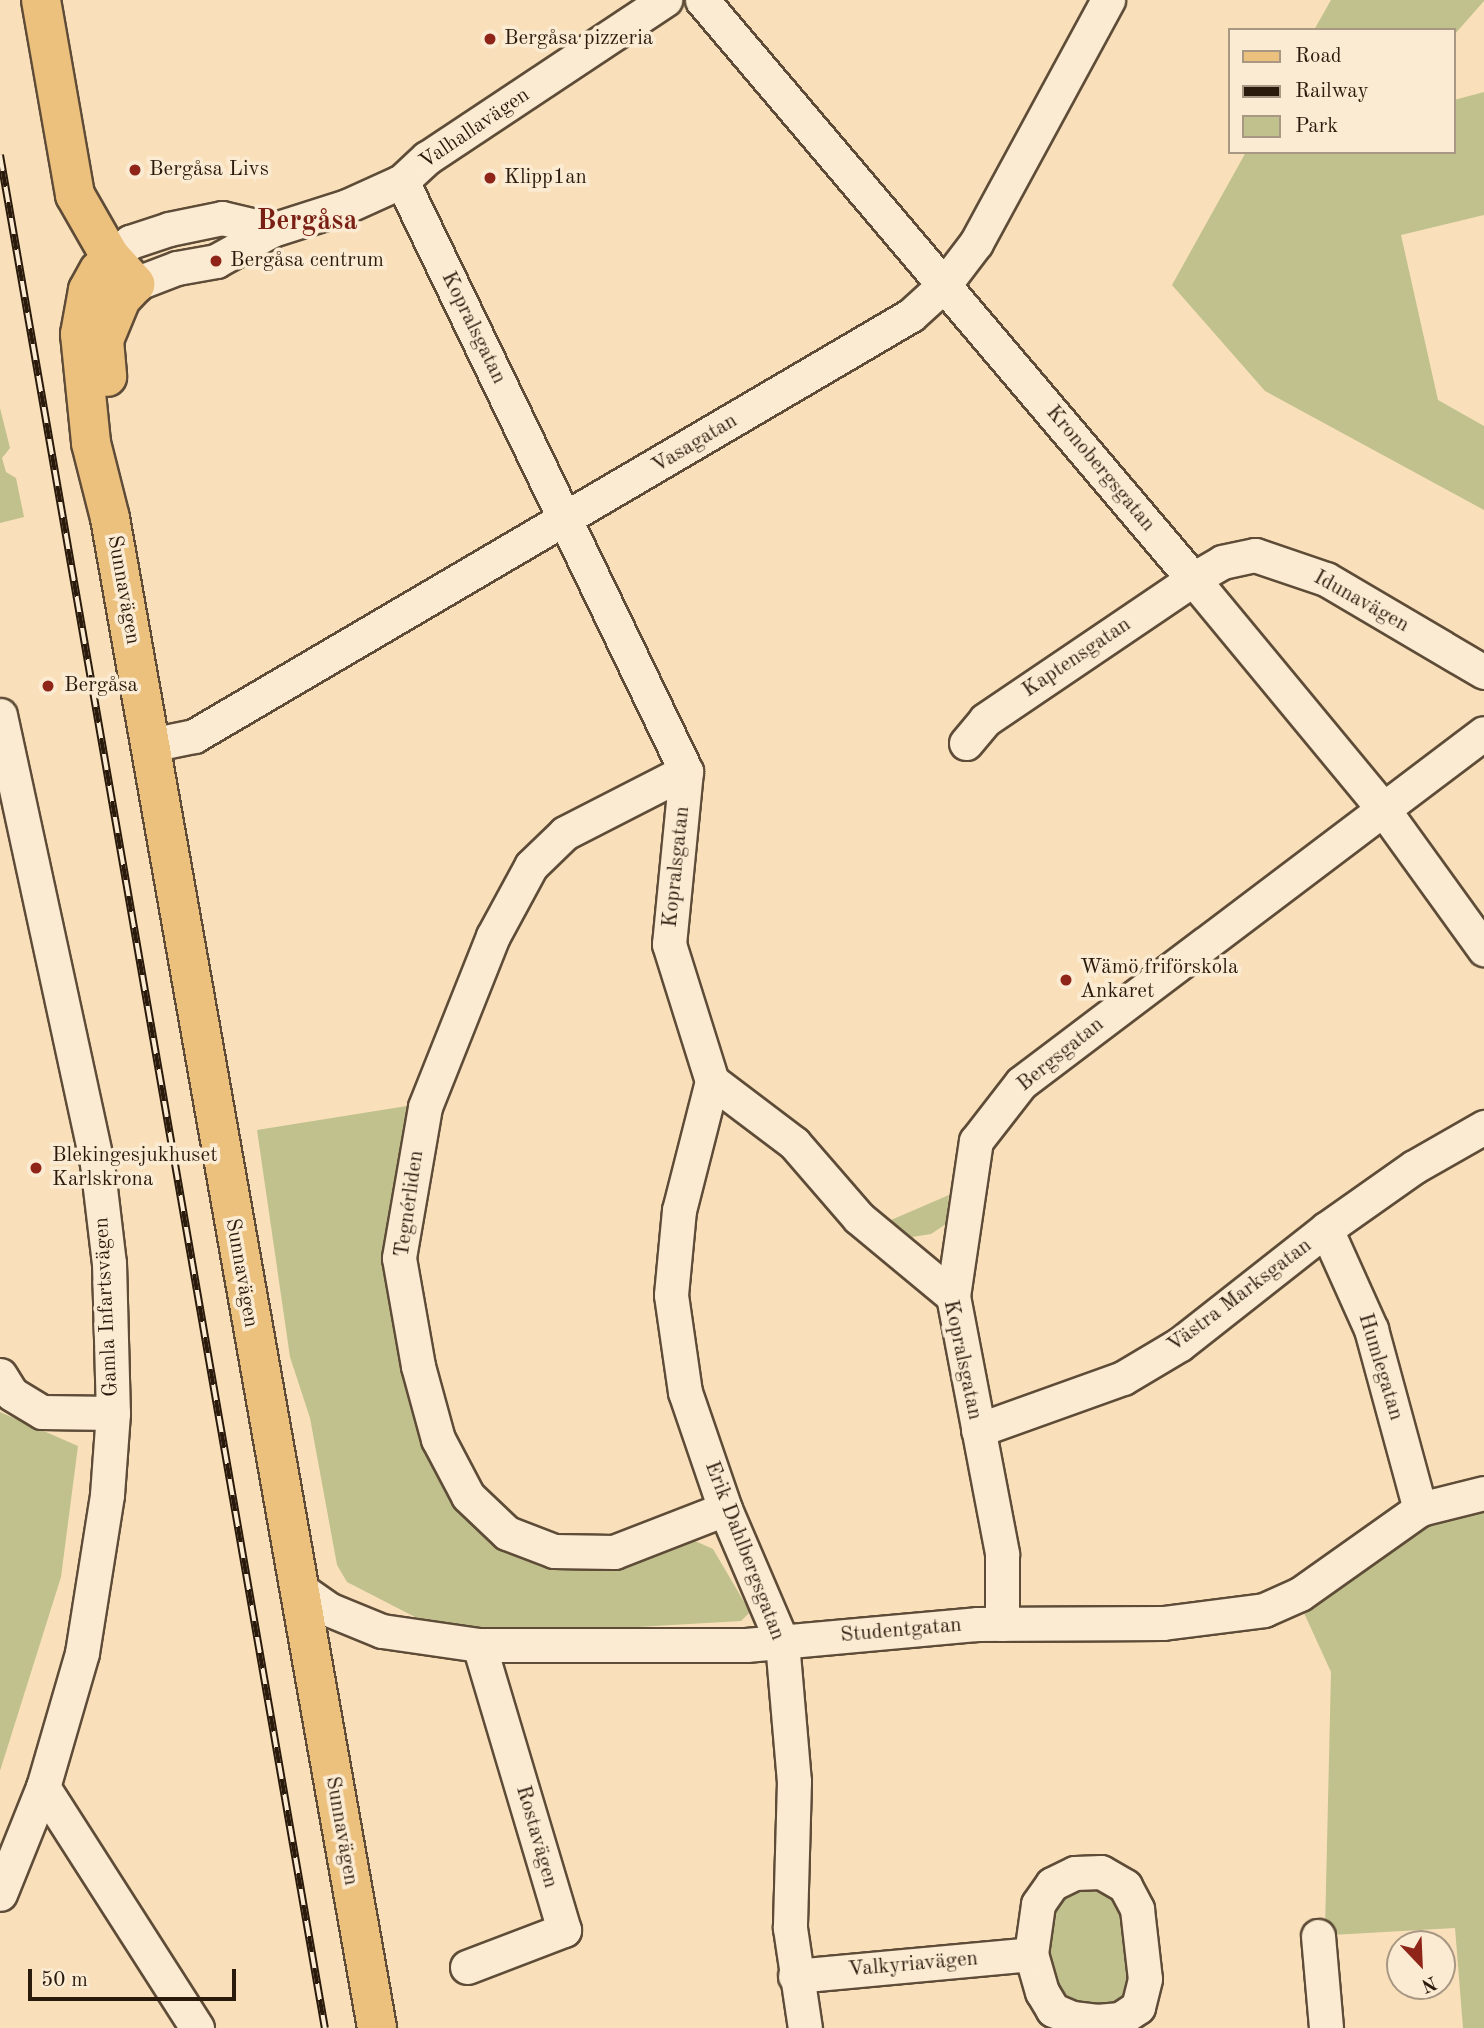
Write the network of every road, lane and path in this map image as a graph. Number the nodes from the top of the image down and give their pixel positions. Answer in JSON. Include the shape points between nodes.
{"nodes":[{"id":1,"x":41,"y":0,"type":"edge"},
{"id":2,"x":665,"y":0,"type":"edge"},
{"id":3,"x":702,"y":0,"type":"edge"},
{"id":4,"x":1108,"y":0,"type":"edge"},
{"id":5,"x":402,"y":181,"type":"junction"},
{"id":6,"x":272,"y":230,"type":"junction"},
{"id":7,"x":104,"y":263,"type":"junction"},
{"id":8,"x":135,"y":284,"type":"junction"},
{"id":9,"x":944,"y":285,"type":"junction"},
{"id":10,"x":110,"y":518,"type":"junction"},
{"id":11,"x":567,"y":520,"type":"junction"},
{"id":12,"x":1193,"y":579,"type":"junction"},
{"id":13,"x":1484,"y":673,"type":"edge"},
{"id":14,"x":0,"y":715,"type":"edge"},
{"id":15,"x":1484,"y":733,"type":"edge"},
{"id":16,"x":966,"y":743,"type":"dead end"},
{"id":17,"x":150,"y":745,"type":"junction"},
{"id":18,"x":686,"y":771,"type":"junction"},
{"id":19,"x":1383,"y":809,"type":"junction"},
{"id":20,"x":1484,"y":949,"type":"edge"},
{"id":21,"x":712,"y":1081,"type":"junction"},
{"id":22,"x":1484,"y":1127,"type":"edge"},
{"id":23,"x":1326,"y":1229,"type":"junction"},
{"id":24,"x":953,"y":1296,"type":"junction"},
{"id":25,"x":0,"y":1376,"type":"edge"},
{"id":26,"x":113,"y":1413,"type":"junction"},
{"id":27,"x":978,"y":1430,"type":"junction"},
{"id":28,"x":1484,"y":1493,"type":"edge"},
{"id":29,"x":725,"y":1509,"type":"junction"},
{"id":30,"x":1420,"y":1509,"type":"junction"},
{"id":31,"x":297,"y":1587,"type":"junction"},
{"id":32,"x":1002,"y":1624,"type":"junction"},
{"id":33,"x":782,"y":1642,"type":"junction"},
{"id":34,"x":479,"y":1645,"type":"junction"},
{"id":35,"x":43,"y":1787,"type":"junction"},
{"id":36,"x":0,"y":1894,"type":"edge"},
{"id":37,"x":1318,"y":1936,"type":"dead end"},
{"id":38,"x":1031,"y":1954,"type":"junction"},
{"id":39,"x":467,"y":1968,"type":"dead end"},
{"id":40,"x":795,"y":1976,"type":"junction"},
{"id":41,"x":197,"y":2028,"type":"edge"},
{"id":42,"x":377,"y":2028,"type":"edge"},
{"id":43,"x":805,"y":2028,"type":"edge"},
{"id":44,"x":1326,"y":2028,"type":"edge"}],
"edges":[{"from":1,"to":7,"type":"main road","via":[[75,195]]},
{"from":2,"to":5,"type":"street","name":"Valhallavägen","via":[[427,158]]},
{"from":3,"to":9,"type":"street","name":"Kronobergsgatan"},
{"from":4,"to":9,"type":"street","name":"Vasagatan","via":[[976,243]]},
{"from":5,"to":6,"type":"street","name":"Valhallavägen","via":[[347,206]]},
{"from":5,"to":11,"type":"street","name":"Kopralsgatan"},
{"from":6,"to":7,"type":"street","via":[[222,218],[143,238]]},
{"from":6,"to":8,"type":"street","name":"Valhallavägen","via":[[216,261],[177,268]]},
{"from":7,"to":8,"type":"main road"},
{"from":7,"to":10,"type":"main road","name":"Sunnavägen","via":[[85,305],[81,361],[91,443]]},
{"from":8,"to":10,"type":"main road","name":"Sunnavägen","via":[[121,299],[104,340]]},
{"from":9,"to":11,"type":"street","name":"Vasagatan","via":[[911,315]]},
{"from":9,"to":12,"type":"street","name":"Kronobergsgatan"},
{"from":10,"to":17,"type":"main road","name":"Sunnavägen"},
{"from":11,"to":17,"type":"street","name":"Vasagatan","via":[[194,736]]},
{"from":11,"to":18,"type":"street","name":"Kopralsgatan"},
{"from":12,"to":13,"type":"street","name":"Idunavägen","via":[[1222,562],[1255,555],[1326,579]]},
{"from":12,"to":16,"type":"street","name":"Kaptensgatan","via":[[985,720]]},
{"from":12,"to":19,"type":"street","name":"Kronobergsgatan"},
{"from":14,"to":26,"type":"street","name":"Gamla Infartsvägen","via":[[97,1163],[109,1263]]},
{"from":15,"to":19,"type":"street","name":"Bergsgatan"},
{"from":17,"to":31,"type":"main road","name":"Sunnavägen"},
{"from":18,"to":21,"type":"street","name":"Kopralsgatan","via":[[669,944]]},
{"from":18,"to":29,"type":"street","name":"Tegnérliden","via":[[565,833],[531,866],[493,936],[425,1107],[399,1258],[418,1366],[439,1439],[468,1496],[507,1533],[554,1550],[614,1552]]},
{"from":19,"to":20,"type":"street","name":"Kronobergsgatan"},
{"from":19,"to":24,"type":"street","name":"Bergsgatan","via":[[1021,1083],[976,1141]]},
{"from":21,"to":24,"type":"street","name":"Kopralsgatan","via":[[793,1143],[859,1218]]},
{"from":21,"to":29,"type":"street","name":"Erik Dahlbergsgatan","via":[[679,1210],[671,1295],[685,1392]]},
{"from":22,"to":23,"type":"street","name":"Västra Marksgatan","via":[[1414,1167]]},
{"from":23,"to":27,"type":"street","name":"Västra Marksgatan","via":[[1180,1344],[1123,1378]]},
{"from":23,"to":30,"type":"street","name":"Humlegatan","via":[[1371,1329]]},
{"from":24,"to":27,"type":"street","name":"Kopralsgatan"},
{"from":25,"to":26,"type":"street","via":[[12,1394],[42,1412]]},
{"from":26,"to":35,"type":"street","name":"Gamla Infartsvägen","via":[[94,1596]]},
{"from":27,"to":32,"type":"street","name":"Kopralsgatan","via":[[1002,1554]]},
{"from":28,"to":30,"type":"street","name":"Studentgatan"},
{"from":29,"to":33,"type":"street","name":"Erik Dahlbergsgatan"},
{"from":30,"to":32,"type":"street","name":"Studentgatan","via":[[1300,1594],[1264,1610],[1163,1623]]},
{"from":31,"to":34,"type":"street","name":"Studentgatan","via":[[327,1609],[382,1632]]},
{"from":31,"to":42,"type":"main road","name":"Sunnavägen"},
{"from":32,"to":33,"type":"street","name":"Studentgatan"},
{"from":33,"to":34,"type":"street","name":"Studentgatan"},
{"from":33,"to":40,"type":"street","name":"Erik Dahlbergsgatan","via":[[794,1781],[790,1928]]},
{"from":34,"to":39,"type":"street","name":"Rostavägen","via":[[564,1930]]},
{"from":35,"to":36,"type":"street","name":"Gamla Infartsvägen"},
{"from":35,"to":41,"type":"street"},
{"from":37,"to":44,"type":"street"},
{"from":38,"to":38,"type":"street","via":[[1042,1992],[1054,2010],[1097,2021],[1120,2020],[1138,2007],[1145,1979],[1137,1909],[1125,1886],[1101,1872],[1075,1873],[1052,1884],[1038,1904]]},
{"from":38,"to":40,"type":"street","name":"Valkyriavägen"},
{"from":40,"to":43,"type":"street","name":"Erik Dahlbergsgatan"}]}
